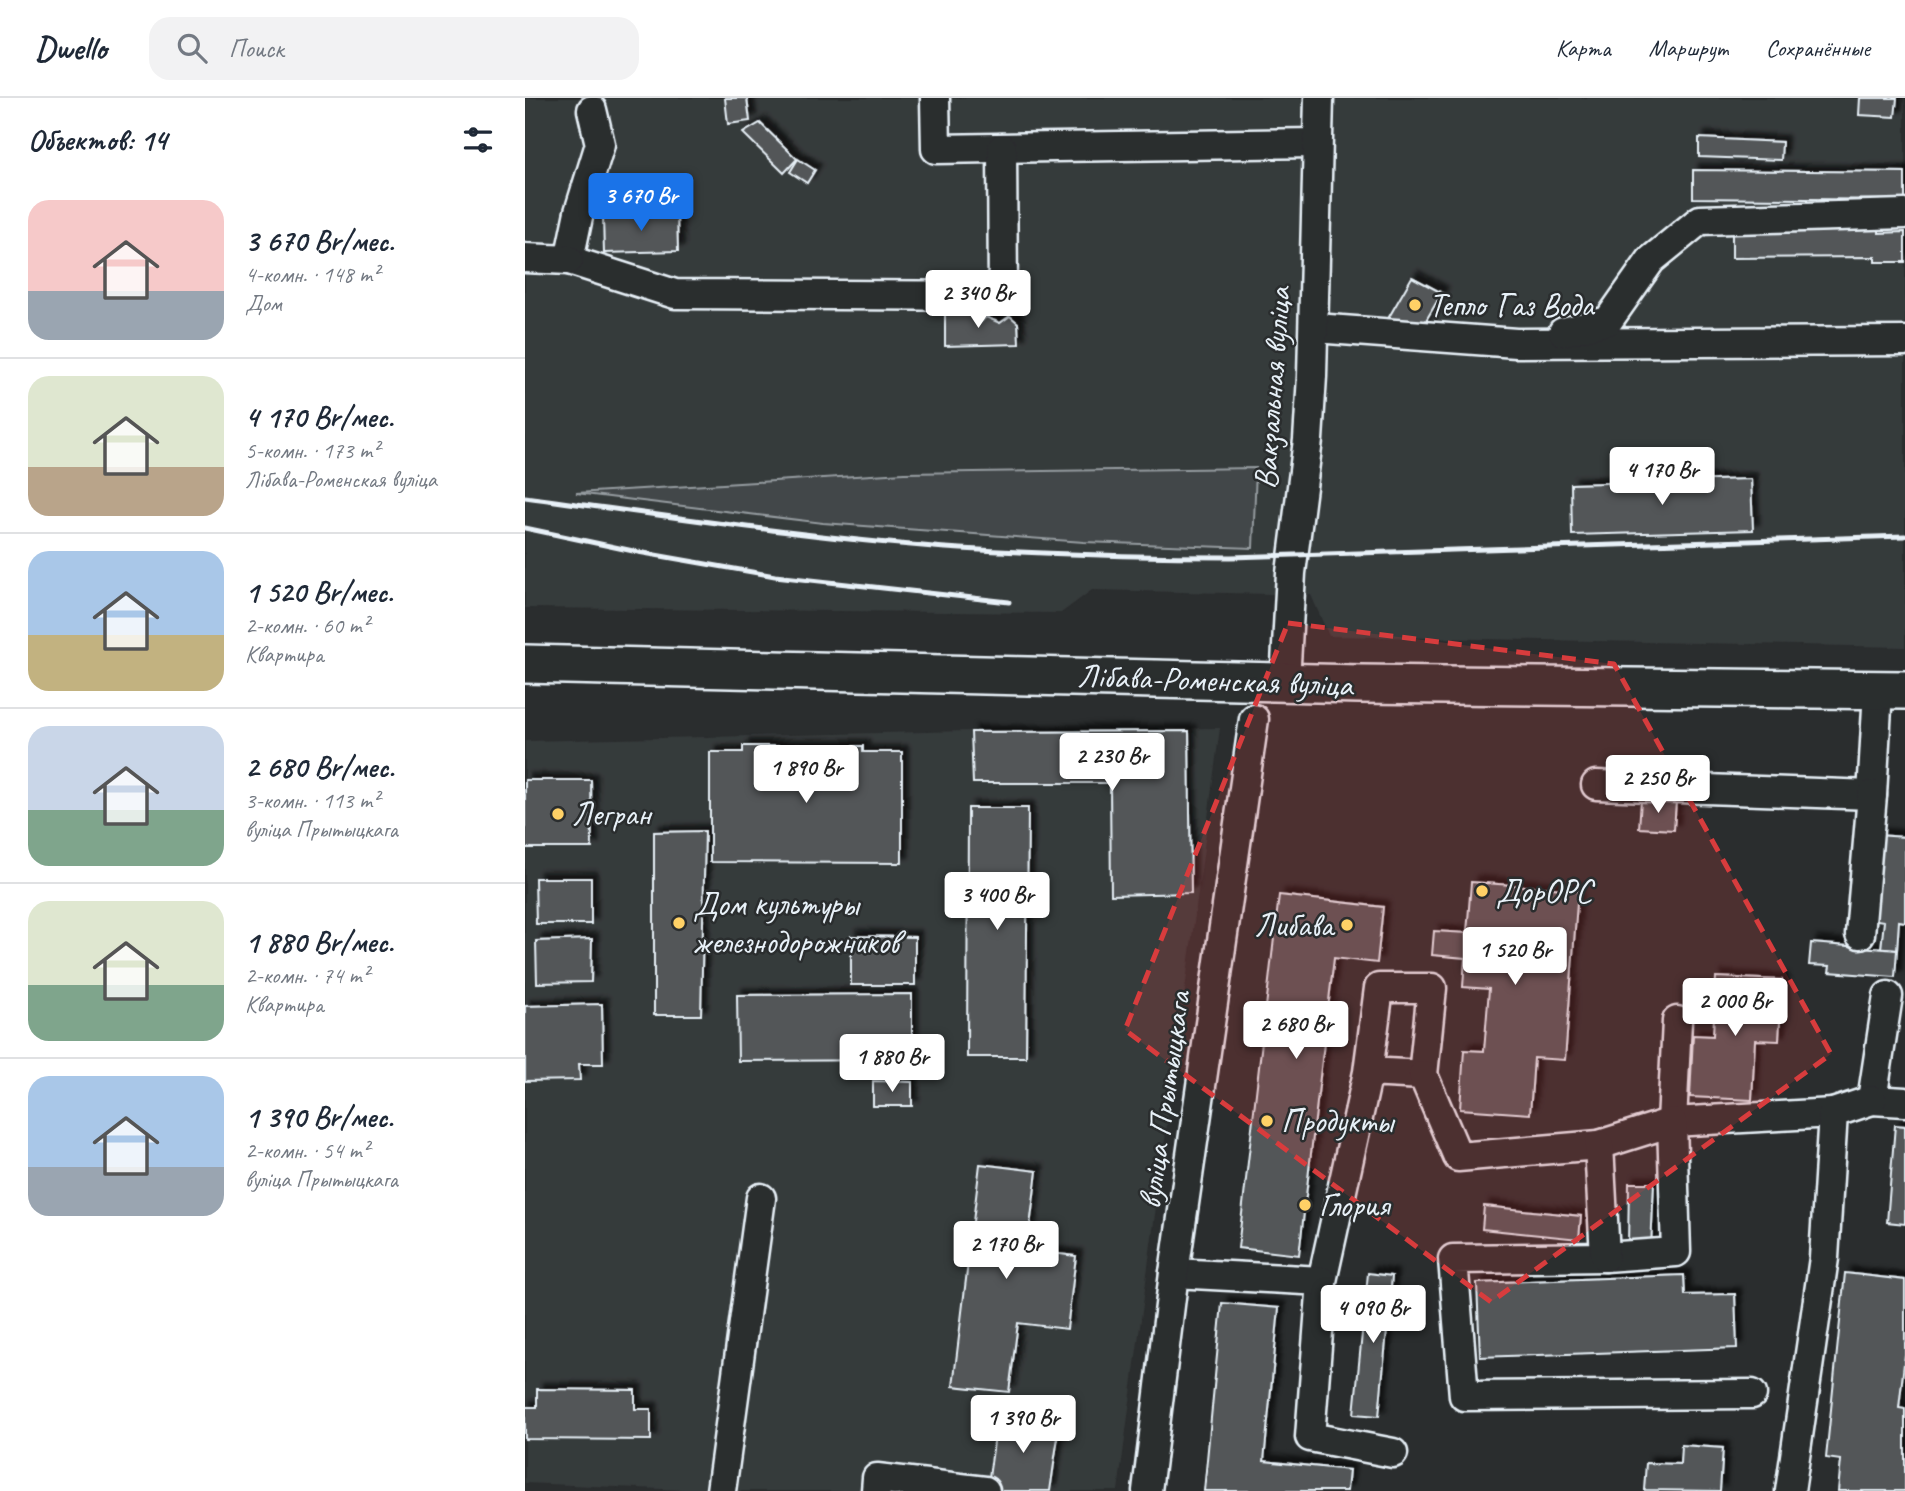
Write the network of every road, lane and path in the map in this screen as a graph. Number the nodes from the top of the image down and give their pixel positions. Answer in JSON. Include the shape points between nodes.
{"nodes":[{"id":1,"x":935,"y":98,"type":"edge"},
{"id":2,"x":1319,"y":98,"type":"edge"},
{"id":3,"x":592,"y":110,"type":"dead end"},
{"id":4,"x":1317,"y":143,"type":"junction"},
{"id":5,"x":1002,"y":148,"type":"junction"},
{"id":6,"x":1905,"y":214,"type":"edge"},
{"id":7,"x":525,"y":258,"type":"edge"},
{"id":8,"x":569,"y":260,"type":"junction"},
{"id":9,"x":1315,"y":328,"type":"junction"},
{"id":10,"x":1905,"y":341,"type":"edge"},
{"id":11,"x":1516,"y":343,"type":"junction"},
{"id":12,"x":525,"y":664,"type":"edge"},
{"id":13,"x":1221,"y":680,"type":"junction"},
{"id":14,"x":1285,"y":682,"type":"junction"},
{"id":15,"x":1360,"y":684,"type":"junction"},
{"id":16,"x":1891,"y":690,"type":"edge"},
{"id":17,"x":1254,"y":719,"type":"dead end"},
{"id":18,"x":1596,"y":785,"type":"dead end"},
{"id":19,"x":1872,"y":795,"type":"junction"},
{"id":20,"x":1860,"y":934,"type":"dead end"},
{"id":21,"x":1888,"y":996,"type":"dead end"},
{"id":22,"x":1677,"y":1021,"type":"dead end"},
{"id":23,"x":1368,"y":1072,"type":"junction"},
{"id":24,"x":1423,"y":1075,"type":"junction"},
{"id":25,"x":1872,"y":1100,"type":"junction"},
{"id":26,"x":1905,"y":1102,"type":"edge"},
{"id":27,"x":1833,"y":1113,"type":"junction"},
{"id":28,"x":1672,"y":1122,"type":"junction"},
{"id":29,"x":1599,"y":1145,"type":"junction"},
{"id":30,"x":761,"y":1198,"type":"dead end"},
{"id":31,"x":1605,"y":1257,"type":"junction"},
{"id":32,"x":1174,"y":1273,"type":"junction"},
{"id":33,"x":1322,"y":1281,"type":"junction"},
{"id":34,"x":1752,"y":1394,"type":"dead end"},
{"id":35,"x":1393,"y":1453,"type":"dead end"},
{"id":36,"x":721,"y":1491,"type":"edge"},
{"id":37,"x":876,"y":1491,"type":"edge"},
{"id":38,"x":985,"y":1491,"type":"edge"},
{"id":39,"x":1147,"y":1491,"type":"edge"},
{"id":40,"x":1790,"y":1491,"type":"edge"}],
"edges":[{"from":1,"to":5,"type":"street","via":[[936,149]]},
{"from":2,"to":4,"type":"street","name":"Вакзальная вуліца"},
{"from":3,"to":8,"type":"street","via":[[600,144]]},
{"from":4,"to":5,"type":"street"},
{"from":4,"to":9,"type":"street","name":"Вакзальная вуліца"},
{"from":5,"to":8,"type":"street","via":[[1003,296],[675,294]]},
{"from":6,"to":11,"type":"street","via":[[1700,220],[1651,260],[1608,321]]},
{"from":7,"to":8,"type":"street"},
{"from":9,"to":11,"type":"street"},
{"from":9,"to":14,"type":"street","name":"Вакзальная вуліца"},
{"from":10,"to":11,"type":"street"},
{"from":12,"to":13,"type":"main road","name":"Лібава-Роменская вуліца"},
{"from":13,"to":14,"type":"main road","name":"Лібава-Роменская вуліца"},
{"from":13,"to":15,"type":"street","via":[[1247,698],[1259,699],[1326,700]]},
{"from":14,"to":15,"type":"main road","name":"Лібава-Роменская вуліца"},
{"from":15,"to":16,"type":"main road","name":"Лібава-Роменская вуліца"},
{"from":16,"to":19,"type":"street"},
{"from":17,"to":32,"type":"street","name":"вуліца Прытыцкага"},
{"from":18,"to":19,"type":"street"},
{"from":19,"to":20,"type":"street"},
{"from":21,"to":25,"type":"street"},
{"from":22,"to":28,"type":"street"},
{"from":23,"to":24,"type":"street"},
{"from":23,"to":24,"type":"street","via":[[1379,988],[1432,988]]},
{"from":23,"to":33,"type":"street"},
{"from":24,"to":29,"type":"street","via":[[1458,1157]]},
{"from":25,"to":26,"type":"street"},
{"from":25,"to":27,"type":"street"},
{"from":27,"to":28,"type":"street"},
{"from":27,"to":40,"type":"street","via":[[1825,1258]]},
{"from":28,"to":29,"type":"street"},
{"from":28,"to":31,"type":"street","via":[[1676,1252]]},
{"from":29,"to":31,"type":"street"},
{"from":30,"to":36,"type":"street"},
{"from":31,"to":34,"type":"street","via":[[1453,1259],[1464,1396]]},
{"from":32,"to":33,"type":"street"},
{"from":32,"to":39,"type":"street","name":"вуліца Прытыцкага"},
{"from":33,"to":35,"type":"street","via":[[1310,1437]]},
{"from":37,"to":38,"type":"street","via":[[877,1478]]}]}
